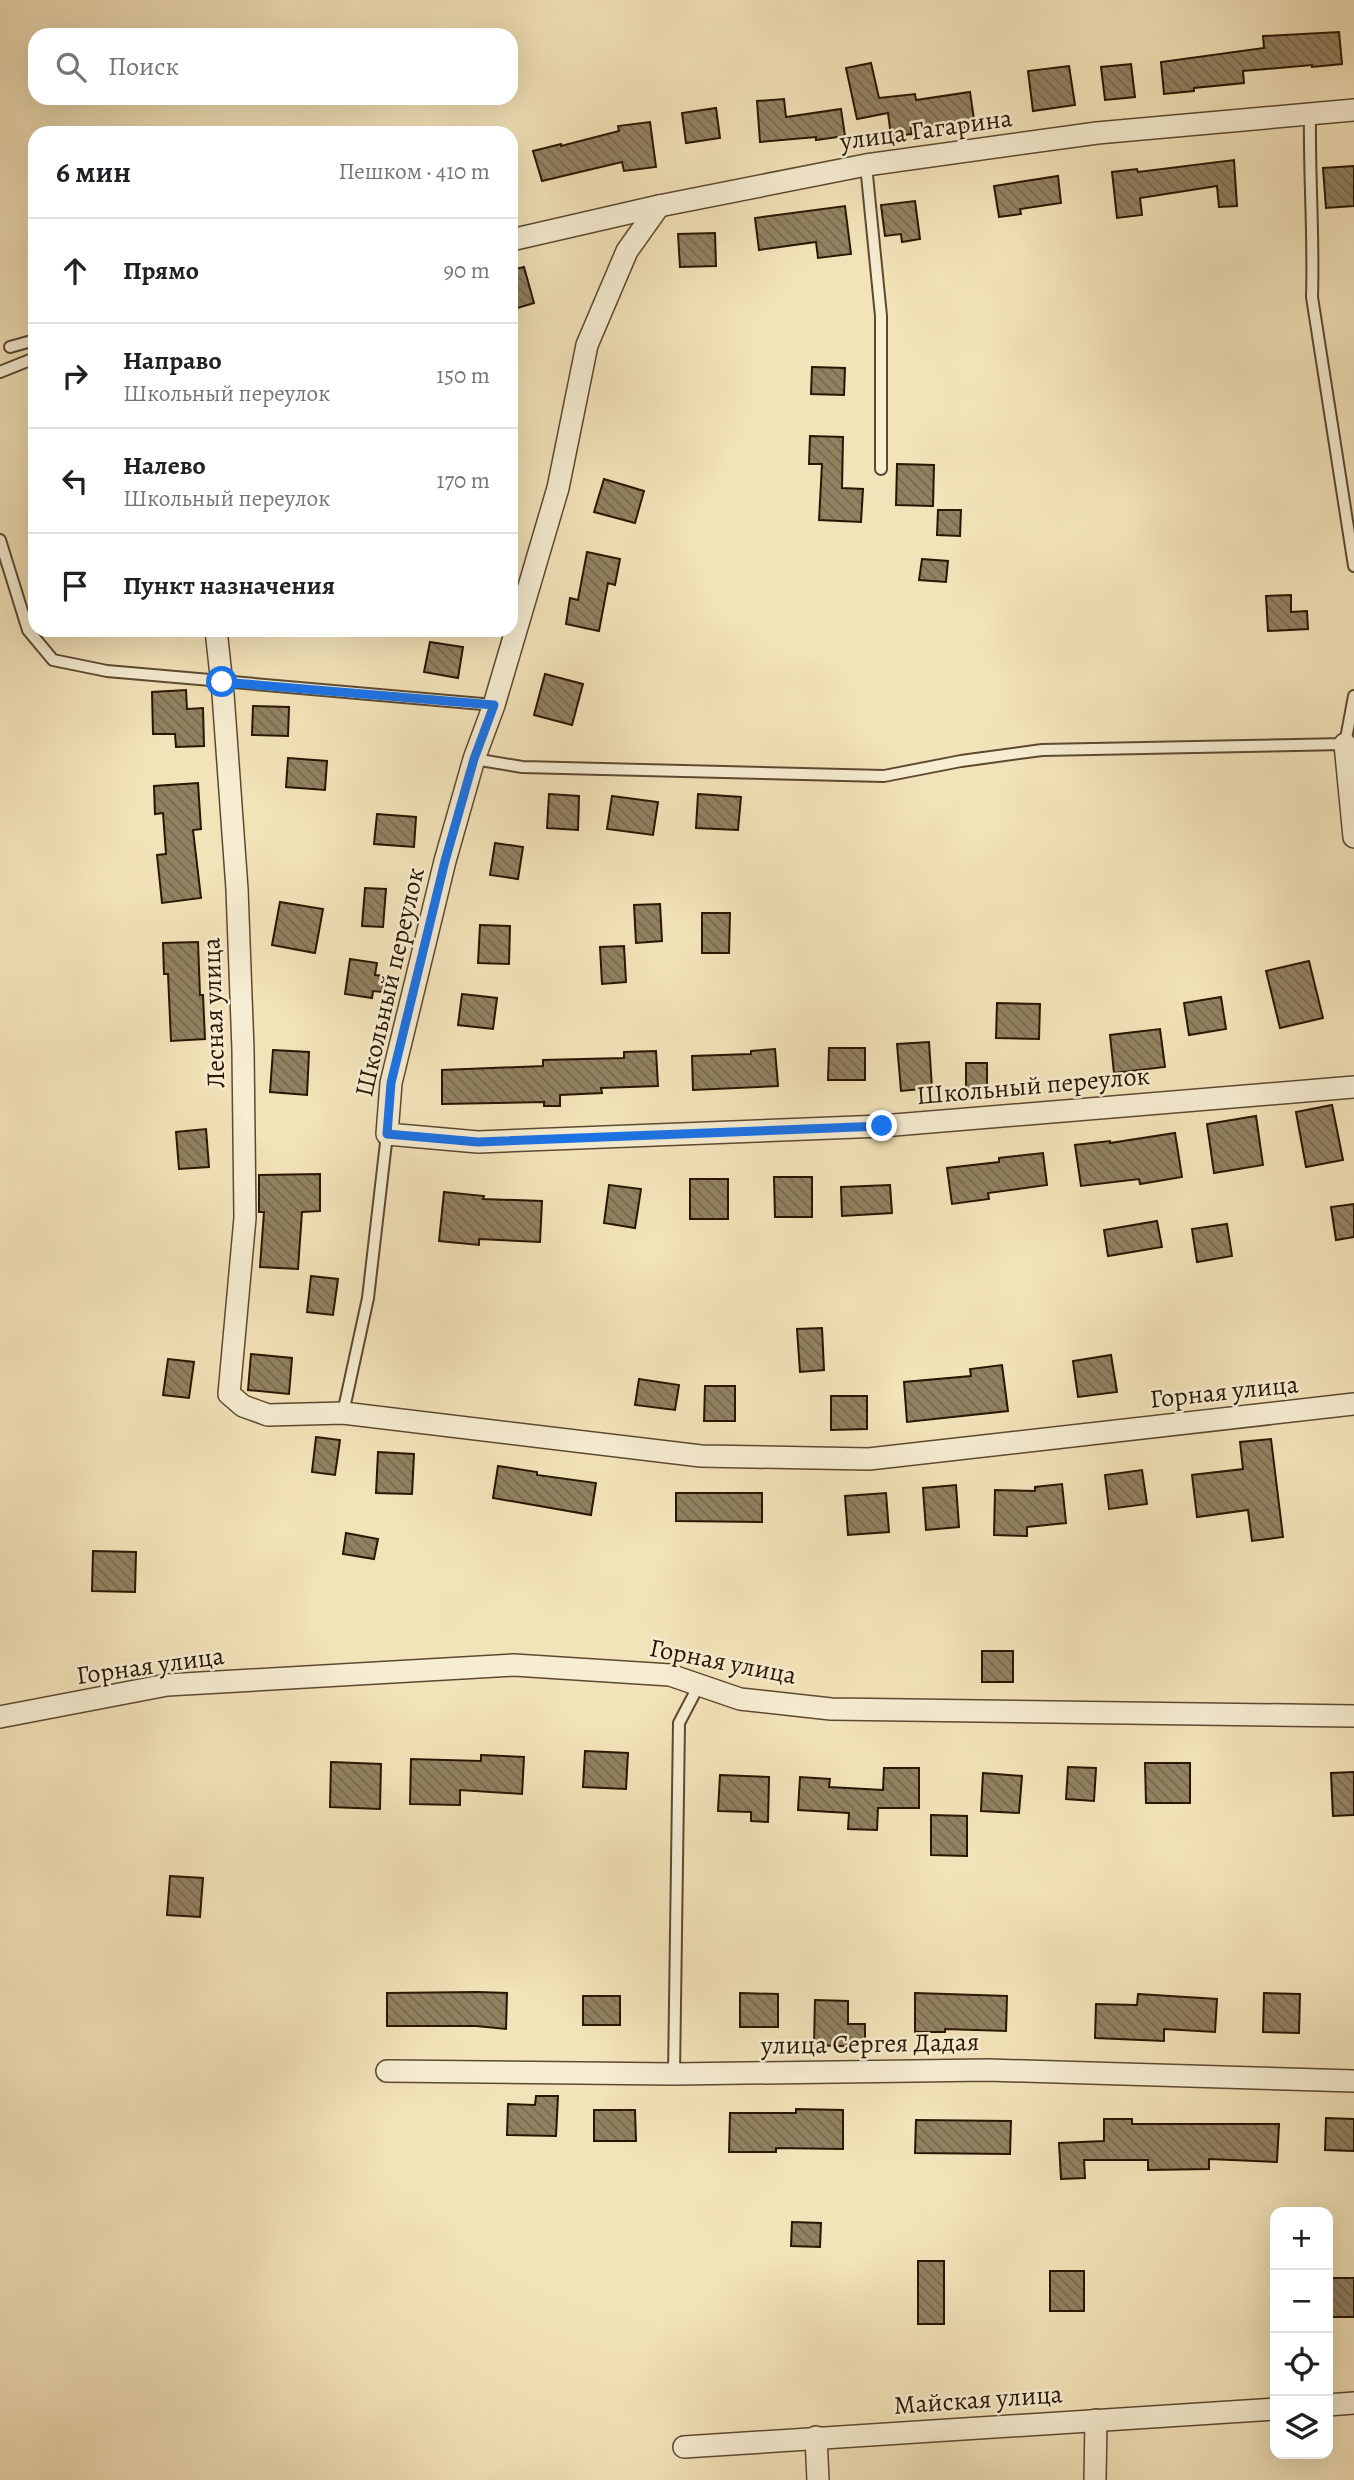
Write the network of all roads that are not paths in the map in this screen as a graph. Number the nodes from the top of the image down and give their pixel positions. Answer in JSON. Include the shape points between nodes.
{"nodes":[{"id":1,"x":1354,"y":110,"type":"edge"},
{"id":2,"x":1310,"y":114,"type":"junction"},
{"id":3,"x":866,"y":164,"type":"junction"},
{"id":4,"x":659,"y":206,"type":"junction"},
{"id":5,"x":518,"y":238,"type":"edge"},
{"id":6,"x":28,"y":342,"type":"edge"},
{"id":7,"x":9,"y":347,"type":"dead end"},
{"id":8,"x":28,"y":361,"type":"edge"},
{"id":9,"x":0,"y":372,"type":"edge"},
{"id":10,"x":881,"y":469,"type":"dead end"},
{"id":11,"x":0,"y":540,"type":"edge"},
{"id":12,"x":1354,"y":566,"type":"edge"},
{"id":13,"x":518,"y":624,"type":"edge"},
{"id":14,"x":28,"y":627,"type":"edge"},
{"id":15,"x":35,"y":637,"type":"edge"},
{"id":16,"x":217,"y":637,"type":"edge"},
{"id":17,"x":514,"y":637,"type":"edge"},
{"id":18,"x":222,"y":682,"type":"junction"},
{"id":19,"x":1354,"y":696,"type":"edge"},
{"id":20,"x":494,"y":705,"type":"junction"},
{"id":21,"x":1345,"y":744,"type":"junction"},
{"id":22,"x":474,"y":759,"type":"junction"},
{"id":23,"x":1354,"y":837,"type":"edge"},
{"id":24,"x":1354,"y":1087,"type":"edge"},
{"id":25,"x":387,"y":1134,"type":"junction"},
{"id":26,"x":229,"y":1394,"type":"joint"},
{"id":27,"x":1354,"y":1404,"type":"edge"},
{"id":28,"x":343,"y":1413,"type":"junction"},
{"id":29,"x":699,"y":1685,"type":"junction"},
{"id":30,"x":1354,"y":1716,"type":"edge"},
{"id":31,"x":0,"y":1717,"type":"edge"},
{"id":32,"x":387,"y":2071,"type":"dead end"},
{"id":33,"x":674,"y":2074,"type":"junction"},
{"id":34,"x":1354,"y":2081,"type":"edge"},
{"id":35,"x":1354,"y":2403,"type":"edge"},
{"id":36,"x":1333,"y":2405,"type":"edge"},
{"id":37,"x":1270,"y":2409,"type":"edge"},
{"id":38,"x":1096,"y":2420,"type":"junction"},
{"id":39,"x":816,"y":2437,"type":"junction"},
{"id":40,"x":684,"y":2446,"type":"dead end"},
{"id":41,"x":818,"y":2480,"type":"edge"},
{"id":42,"x":1095,"y":2480,"type":"edge"}],
"edges":[{"from":1,"to":2,"type":"street","name":"улица Гагарина"},
{"from":2,"to":3,"type":"street","name":"улица Гагарина","via":[[1097,133]]},
{"from":2,"to":12,"type":"lane","via":[[1312,297]]},
{"from":3,"to":4,"type":"street","name":"улица Гагарина"},
{"from":3,"to":10,"type":"lane","via":[[881,316]]},
{"from":4,"to":5,"type":"street","name":"улица Гагарина"},
{"from":4,"to":13,"type":"street","name":"Школьный переулок","via":[[627,251],[587,345],[558,488]]},
{"from":6,"to":7,"type":"lane"},
{"from":8,"to":9,"type":"lane"},
{"from":11,"to":14,"type":"lane"},
{"from":15,"to":18,"type":"lane","via":[[53,660],[107,671]]},
{"from":16,"to":18,"type":"street","name":"Лесная улица"},
{"from":17,"to":20,"type":"street","name":"Школьный переулок"},
{"from":18,"to":20,"type":"lane"},
{"from":18,"to":26,"type":"street","name":"Лесная улица","via":[[237,889],[245,1205]]},
{"from":19,"to":21,"type":"lane"},
{"from":20,"to":22,"type":"street","name":"Школьный переулок"},
{"from":21,"to":22,"type":"lane","via":[[1042,750],[884,776],[522,767]]},
{"from":21,"to":23,"type":"street"},
{"from":22,"to":25,"type":"street","name":"Школьный переулок","via":[[391,1083]]},
{"from":24,"to":25,"type":"street","name":"Школьный переулок","via":[[882,1126],[478,1142]]},
{"from":25,"to":28,"type":"lane","via":[[368,1298]]},
{"from":26,"to":28,"type":"street","name":"Горная улица","via":[[243,1406],[268,1415]]},
{"from":27,"to":28,"type":"street","name":"Горная улица","via":[[869,1459],[701,1456]]},
{"from":29,"to":30,"type":"street","name":"Горная улица","via":[[740,1699],[831,1709]]},
{"from":29,"to":31,"type":"street","name":"Горная улица","via":[[670,1675],[514,1665],[167,1685]]},
{"from":29,"to":33,"type":"lane","via":[[679,1723]]},
{"from":32,"to":33,"type":"street","name":"улица Сергея Дадая"},
{"from":33,"to":34,"type":"street","name":"улица Сергея Дадая","via":[[988,2070]]},
{"from":35,"to":36,"type":"street"},
{"from":37,"to":38,"type":"street","name":"Майская улица"},
{"from":38,"to":39,"type":"street","name":"Майская улица"},
{"from":38,"to":42,"type":"street"},
{"from":39,"to":40,"type":"street","name":"Майская улица"},
{"from":39,"to":41,"type":"street"}]}
